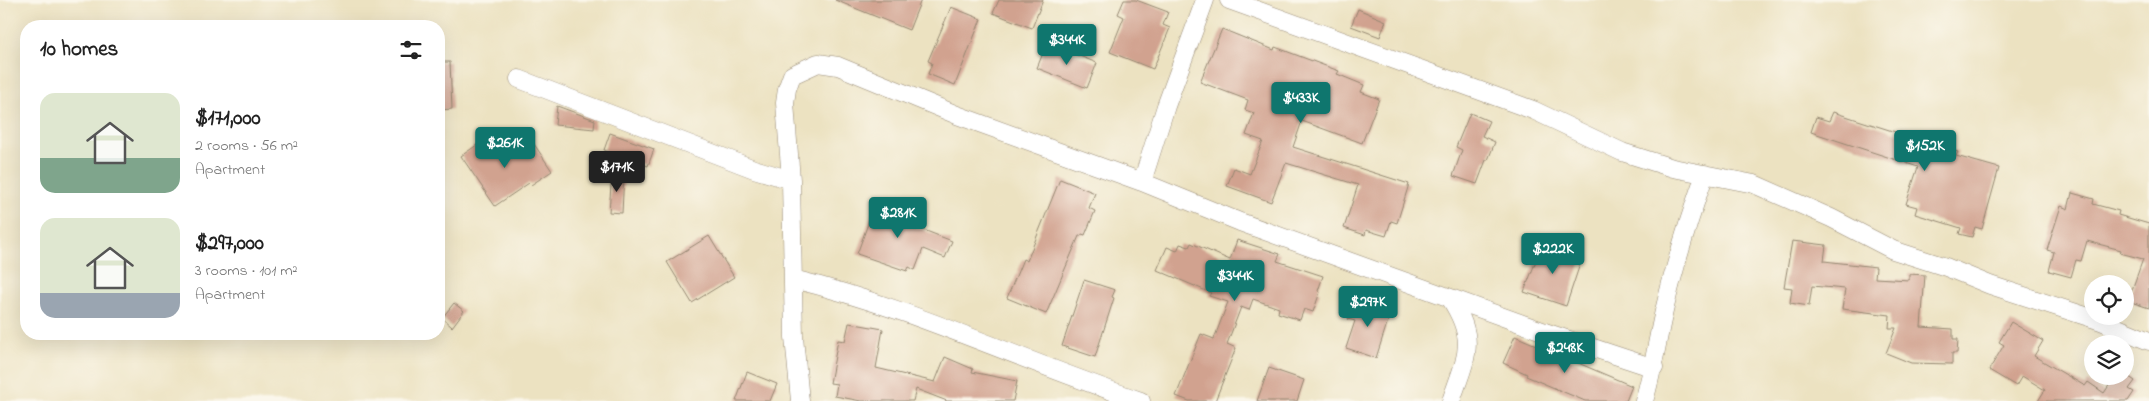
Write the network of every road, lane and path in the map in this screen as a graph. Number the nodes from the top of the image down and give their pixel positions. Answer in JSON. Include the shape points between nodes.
{"nodes":[{"id":1,"x":1205,"y":0,"type":"edge"},
{"id":2,"x":1229,"y":0,"type":"edge"},
{"id":3,"x":519,"y":79,"type":"dead end"},
{"id":4,"x":1705,"y":174,"type":"junction"},
{"id":5,"x":791,"y":180,"type":"junction"},
{"id":6,"x":1142,"y":182,"type":"junction"},
{"id":7,"x":793,"y":279,"type":"junction"},
{"id":8,"x":1450,"y":298,"type":"junction"},
{"id":9,"x":2149,"y":342,"type":"edge"},
{"id":10,"x":1654,"y":368,"type":"junction"},
{"id":11,"x":800,"y":401,"type":"edge"},
{"id":12,"x":1141,"y":401,"type":"edge"},
{"id":13,"x":1451,"y":401,"type":"edge"},
{"id":14,"x":1645,"y":401,"type":"edge"}],
"edges":[{"from":1,"to":6,"type":"street"},
{"from":2,"to":4,"type":"street","via":[[1533,110],[1622,152]]},
{"from":3,"to":5,"type":"street","via":[[754,169]]},
{"from":4,"to":9,"type":"street","via":[[1754,184],[1894,250],[2100,321]]},
{"from":4,"to":10,"type":"street","via":[[1683,239]]},
{"from":5,"to":6,"type":"street","via":[[785,103],[787,89],[792,75],[818,63],[838,66],[957,115]]},
{"from":5,"to":7,"type":"street"},
{"from":6,"to":8,"type":"street","via":[[1240,222]]},
{"from":7,"to":11,"type":"street"},
{"from":7,"to":12,"type":"street","via":[[900,310]]},
{"from":8,"to":10,"type":"street"},
{"from":8,"to":13,"type":"street","via":[[1461,314],[1468,337],[1468,353]]},
{"from":10,"to":14,"type":"street"}]}
